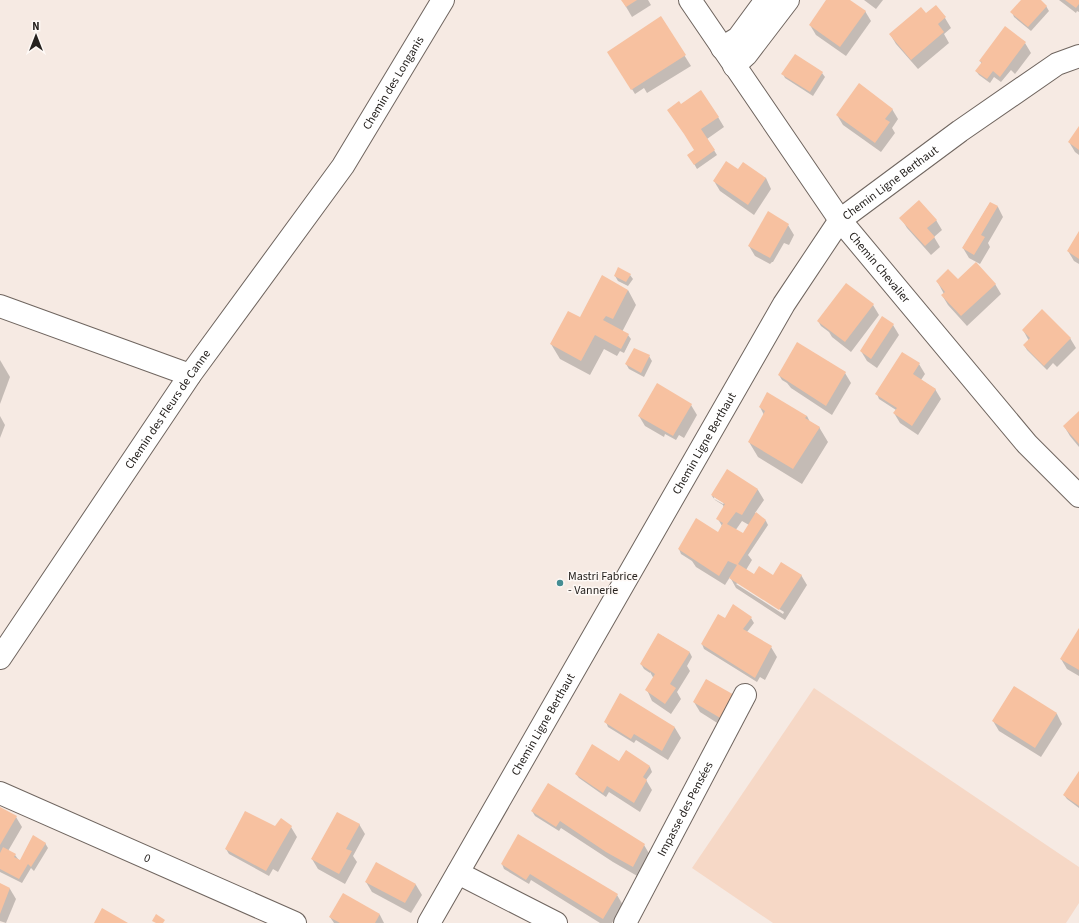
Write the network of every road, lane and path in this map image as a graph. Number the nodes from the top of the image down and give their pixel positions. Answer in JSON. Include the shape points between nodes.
{"nodes":[{"id":1,"x":690,"y":0,"type":"edge"},
{"id":2,"x":766,"y":0,"type":"edge"},
{"id":3,"x":788,"y":0,"type":"edge"},
{"id":4,"x":439,"y":1,"type":"edge"},
{"id":5,"x":722,"y":48,"type":"junction"},
{"id":6,"x":1079,"y":56,"type":"edge"},
{"id":7,"x":734,"y":66,"type":"junction"},
{"id":8,"x":343,"y":166,"type":"joint"},
{"id":9,"x":840,"y":220,"type":"junction"},
{"id":10,"x":0,"y":306,"type":"edge"},
{"id":11,"x":190,"y":375,"type":"junction"},
{"id":12,"x":1079,"y":496,"type":"edge"},
{"id":13,"x":0,"y":658,"type":"edge"},
{"id":14,"x":745,"y":695,"type":"dead end"},
{"id":15,"x":0,"y":793,"type":"edge"},
{"id":16,"x":458,"y":873,"type":"junction"},
{"id":17,"x":295,"y":923,"type":"edge"},
{"id":18,"x":430,"y":923,"type":"edge"},
{"id":19,"x":556,"y":923,"type":"edge"},
{"id":20,"x":625,"y":923,"type":"edge"}],
"edges":[{"from":1,"to":5,"type":"street","name":"Chemin Chevalier"},
{"from":2,"to":5,"type":"street","via":[[738,38]]},
{"from":3,"to":7,"type":"street","via":[[746,56]]},
{"from":4,"to":8,"type":"street","name":"Chemin des Longanis"},
{"from":5,"to":7,"type":"street","name":"Chemin Chevalier"},
{"from":6,"to":9,"type":"street","name":"Chemin Ligne Berthaut","via":[[1057,64]]},
{"from":7,"to":9,"type":"street","name":"Chemin Chevalier"},
{"from":8,"to":11,"type":"street","name":"Chemin des Fleurs de Canne"},
{"from":9,"to":12,"type":"street","name":"Chemin Chevalier","via":[[1027,444]]},
{"from":9,"to":16,"type":"street","name":"Chemin Ligne Berthaut","via":[[784,304]]},
{"from":10,"to":11,"type":"street"},
{"from":11,"to":13,"type":"street","name":"Chemin des Fleurs de Canne"},
{"from":14,"to":20,"type":"street","name":"Impasse des Pensées"},
{"from":15,"to":17,"type":"street","name":"0"},
{"from":16,"to":18,"type":"street","name":"Chemin Ligne Berthaut"},
{"from":16,"to":19,"type":"street"}]}
